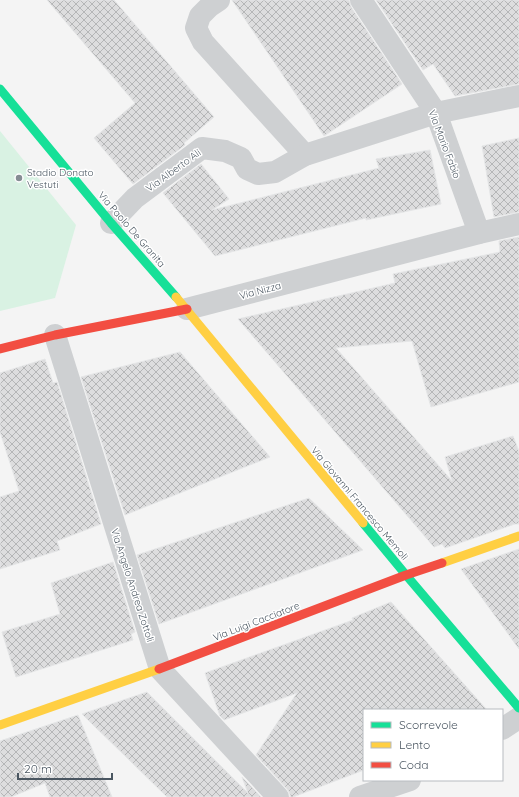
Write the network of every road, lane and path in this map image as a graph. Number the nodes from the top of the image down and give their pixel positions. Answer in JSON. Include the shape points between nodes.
{"nodes":[{"id":1,"x":219,"y":0,"type":"edge"},
{"id":2,"x":361,"y":0,"type":"edge"},
{"id":3,"x":0,"y":89,"type":"edge"},
{"id":4,"x":519,"y":96,"type":"edge"},
{"id":5,"x":436,"y":113,"type":"junction"},
{"id":6,"x":305,"y":155,"type":"junction"},
{"id":7,"x":111,"y":223,"type":"junction"},
{"id":8,"x":519,"y":224,"type":"edge"},
{"id":9,"x":479,"y":233,"type":"junction"},
{"id":10,"x":186,"y":309,"type":"junction"},
{"id":11,"x":54,"y":335,"type":"junction"},
{"id":12,"x":0,"y":349,"type":"edge"},
{"id":13,"x":519,"y":536,"type":"edge"},
{"id":14,"x":406,"y":576,"type":"junction"},
{"id":15,"x":160,"y":669,"type":"junction"},
{"id":16,"x":519,"y":708,"type":"edge"},
{"id":17,"x":519,"y":718,"type":"edge"},
{"id":18,"x":0,"y":725,"type":"edge"},
{"id":19,"x":503,"y":728,"type":"edge"},
{"id":20,"x":407,"y":781,"type":"edge"},
{"id":21,"x":278,"y":797,"type":"edge"},
{"id":22,"x":360,"y":797,"type":"edge"}],
"edges":[{"from":1,"to":6,"type":"street","via":[[200,16],[196,28],[203,42]]},
{"from":2,"to":5,"type":"street","name":"Via Mario Fabio"},
{"from":3,"to":7,"type":"street","name":"Via Paolo De Granita"},
{"from":4,"to":5,"type":"street","name":"Via Alberto Ali"},
{"from":5,"to":6,"type":"street","name":"Via Alberto Ali"},
{"from":5,"to":9,"type":"street","name":"Via Mario Fabio"},
{"from":6,"to":7,"type":"street","name":"Via Alberto Ali","via":[[275,172],[258,174],[247,169],[242,158],[226,151],[202,148],[135,198]]},
{"from":7,"to":10,"type":"street","name":"Via Paolo De Granita"},
{"from":8,"to":9,"type":"street","name":"Via Nizza"},
{"from":9,"to":10,"type":"street","name":"Via Nizza"},
{"from":10,"to":11,"type":"street","name":"Via Nizza"},
{"from":10,"to":14,"type":"street","name":"Via Giovanni Francesco Memoli"},
{"from":11,"to":12,"type":"street","name":"Via Nizza"},
{"from":11,"to":15,"type":"street","name":"Via Angelo Andrea Zottoli"},
{"from":13,"to":14,"type":"street","name":"Via Luigi Cacciatore"},
{"from":14,"to":15,"type":"street","name":"Via Luigi Cacciatore"},
{"from":14,"to":16,"type":"street","name":"Via Giovanni Francesco Memoli"},
{"from":15,"to":18,"type":"street","name":"Via Luigi Cacciatore"},
{"from":15,"to":21,"type":"street","name":"Via Angelo Andrea Zottoli"},
{"from":17,"to":19,"type":"street"},
{"from":20,"to":22,"type":"street"}]}
